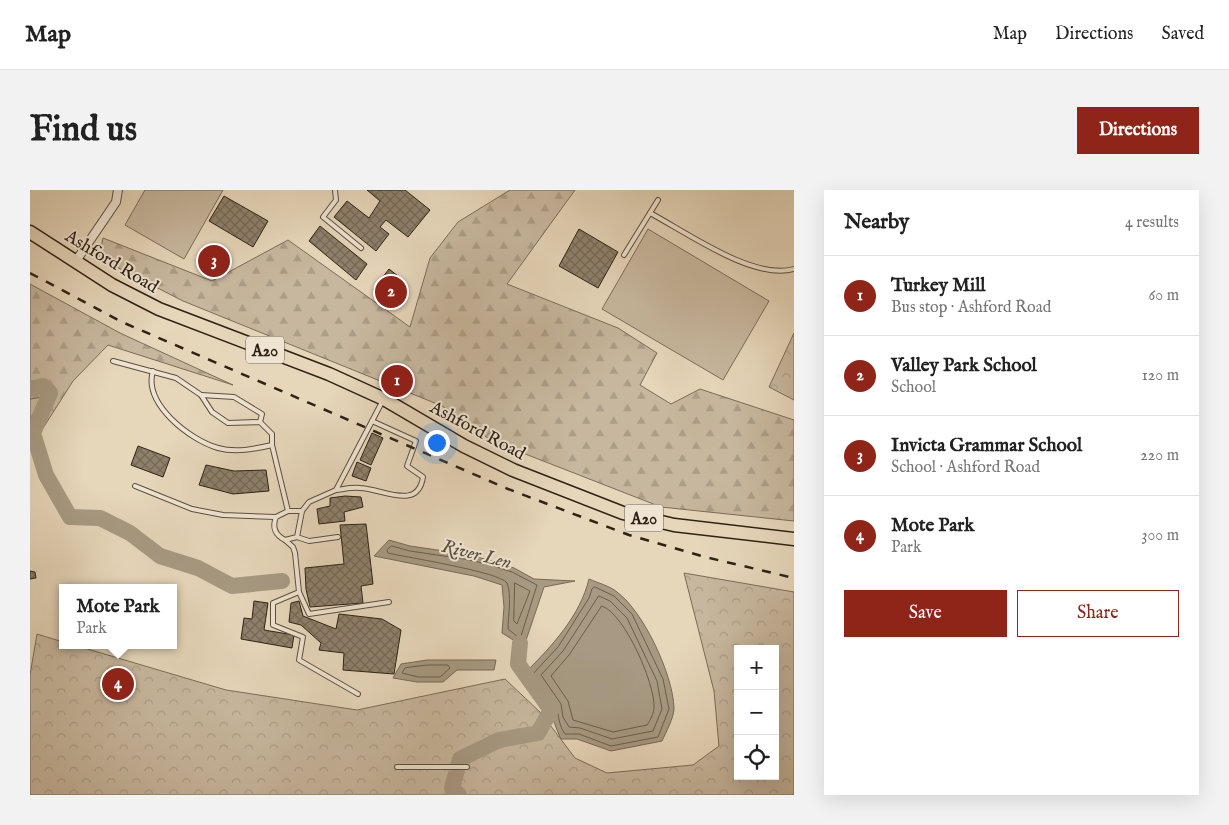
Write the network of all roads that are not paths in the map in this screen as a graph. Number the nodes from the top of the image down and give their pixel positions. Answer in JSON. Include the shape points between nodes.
{"nodes":[{"id":1,"x":118,"y":190,"type":"edge"},
{"id":2,"x":335,"y":190,"type":"edge"},
{"id":3,"x":658,"y":200,"type":"dead end"},
{"id":4,"x":650,"y":213,"type":"junction"},
{"id":5,"x":30,"y":232,"type":"edge"},
{"id":6,"x":361,"y":248,"type":"dead end"},
{"id":7,"x":624,"y":255,"type":"dead end"},
{"id":8,"x":76,"y":261,"type":"junction"},
{"id":9,"x":794,"y":269,"type":"edge"},
{"id":10,"x":113,"y":361,"type":"dead end"},
{"id":11,"x":153,"y":371,"type":"junction"},
{"id":12,"x":201,"y":395,"type":"junction"},
{"id":13,"x":384,"y":399,"type":"junction"},
{"id":14,"x":372,"y":421,"type":"junction"},
{"id":15,"x":260,"y":422,"type":"junction"},
{"id":16,"x":272,"y":445,"type":"junction"},
{"id":17,"x":135,"y":486,"type":"dead end"},
{"id":18,"x":336,"y":490,"type":"junction"},
{"id":19,"x":302,"y":510,"type":"junction"},
{"id":20,"x":288,"y":511,"type":"junction"},
{"id":21,"x":276,"y":517,"type":"junction"},
{"id":22,"x":297,"y":537,"type":"junction"},
{"id":23,"x":338,"y":537,"type":"dead end"},
{"id":24,"x":794,"y":539,"type":"edge"},
{"id":25,"x":286,"y":540,"type":"junction"},
{"id":26,"x":298,"y":592,"type":"junction"},
{"id":27,"x":389,"y":602,"type":"dead end"},
{"id":28,"x":358,"y":694,"type":"dead end"},
{"id":29,"x":397,"y":767,"type":"dead end"},
{"id":30,"x":467,"y":767,"type":"dead end"}],
"edges":[{"from":1,"to":8,"type":"street","via":[[116,202]]},
{"from":2,"to":6,"type":"lane","via":[[336,200],[324,214],[324,219]]},
{"from":3,"to":4,"type":"lane"},
{"from":4,"to":7,"type":"lane"},
{"from":4,"to":9,"type":"lane","via":[[732,258],[761,269]]},
{"from":5,"to":8,"type":"main road","name":"Ashford Road","number":"A20"},
{"from":8,"to":13,"type":"main road","name":"Ashford Road","number":"A20","via":[[112,285],[159,309]]},
{"from":10,"to":11,"type":"lane"},
{"from":11,"to":12,"type":"lane","via":[[176,378]]},
{"from":11,"to":16,"type":"lane","via":[[150,380],[158,403],[177,425],[195,438],[218,448],[249,451]]},
{"from":12,"to":15,"type":"lane","via":[[212,412],[228,423]]},
{"from":12,"to":15,"type":"lane","via":[[234,397],[262,414]]},
{"from":13,"to":14,"type":"lane"},
{"from":13,"to":24,"type":"main road","name":"Ashford Road","number":"A20","via":[[464,446],[514,470],[623,513],[674,525]]},
{"from":14,"to":18,"type":"lane"},
{"from":14,"to":18,"type":"lane","via":[[416,440],[407,466],[423,477],[422,487],[416,494],[406,497],[360,488]]},
{"from":15,"to":16,"type":"lane","via":[[272,434]]},
{"from":16,"to":20,"type":"lane"},
{"from":17,"to":21,"type":"lane","via":[[192,509],[223,515]]},
{"from":18,"to":19,"type":"lane","via":[[309,502]]},
{"from":19,"to":20,"type":"lane"},
{"from":19,"to":22,"type":"lane"},
{"from":20,"to":21,"type":"lane"},
{"from":21,"to":25,"type":"lane","via":[[274,530]]},
{"from":22,"to":23,"type":"lane","via":[[309,541]]},
{"from":22,"to":25,"type":"lane"},
{"from":25,"to":26,"type":"lane","via":[[295,553]]},
{"from":26,"to":27,"type":"lane","via":[[309,614]]},
{"from":26,"to":28,"type":"lane","via":[[273,603],[273,625],[303,637],[299,660]]},
{"from":29,"to":30,"type":"lane"}]}
